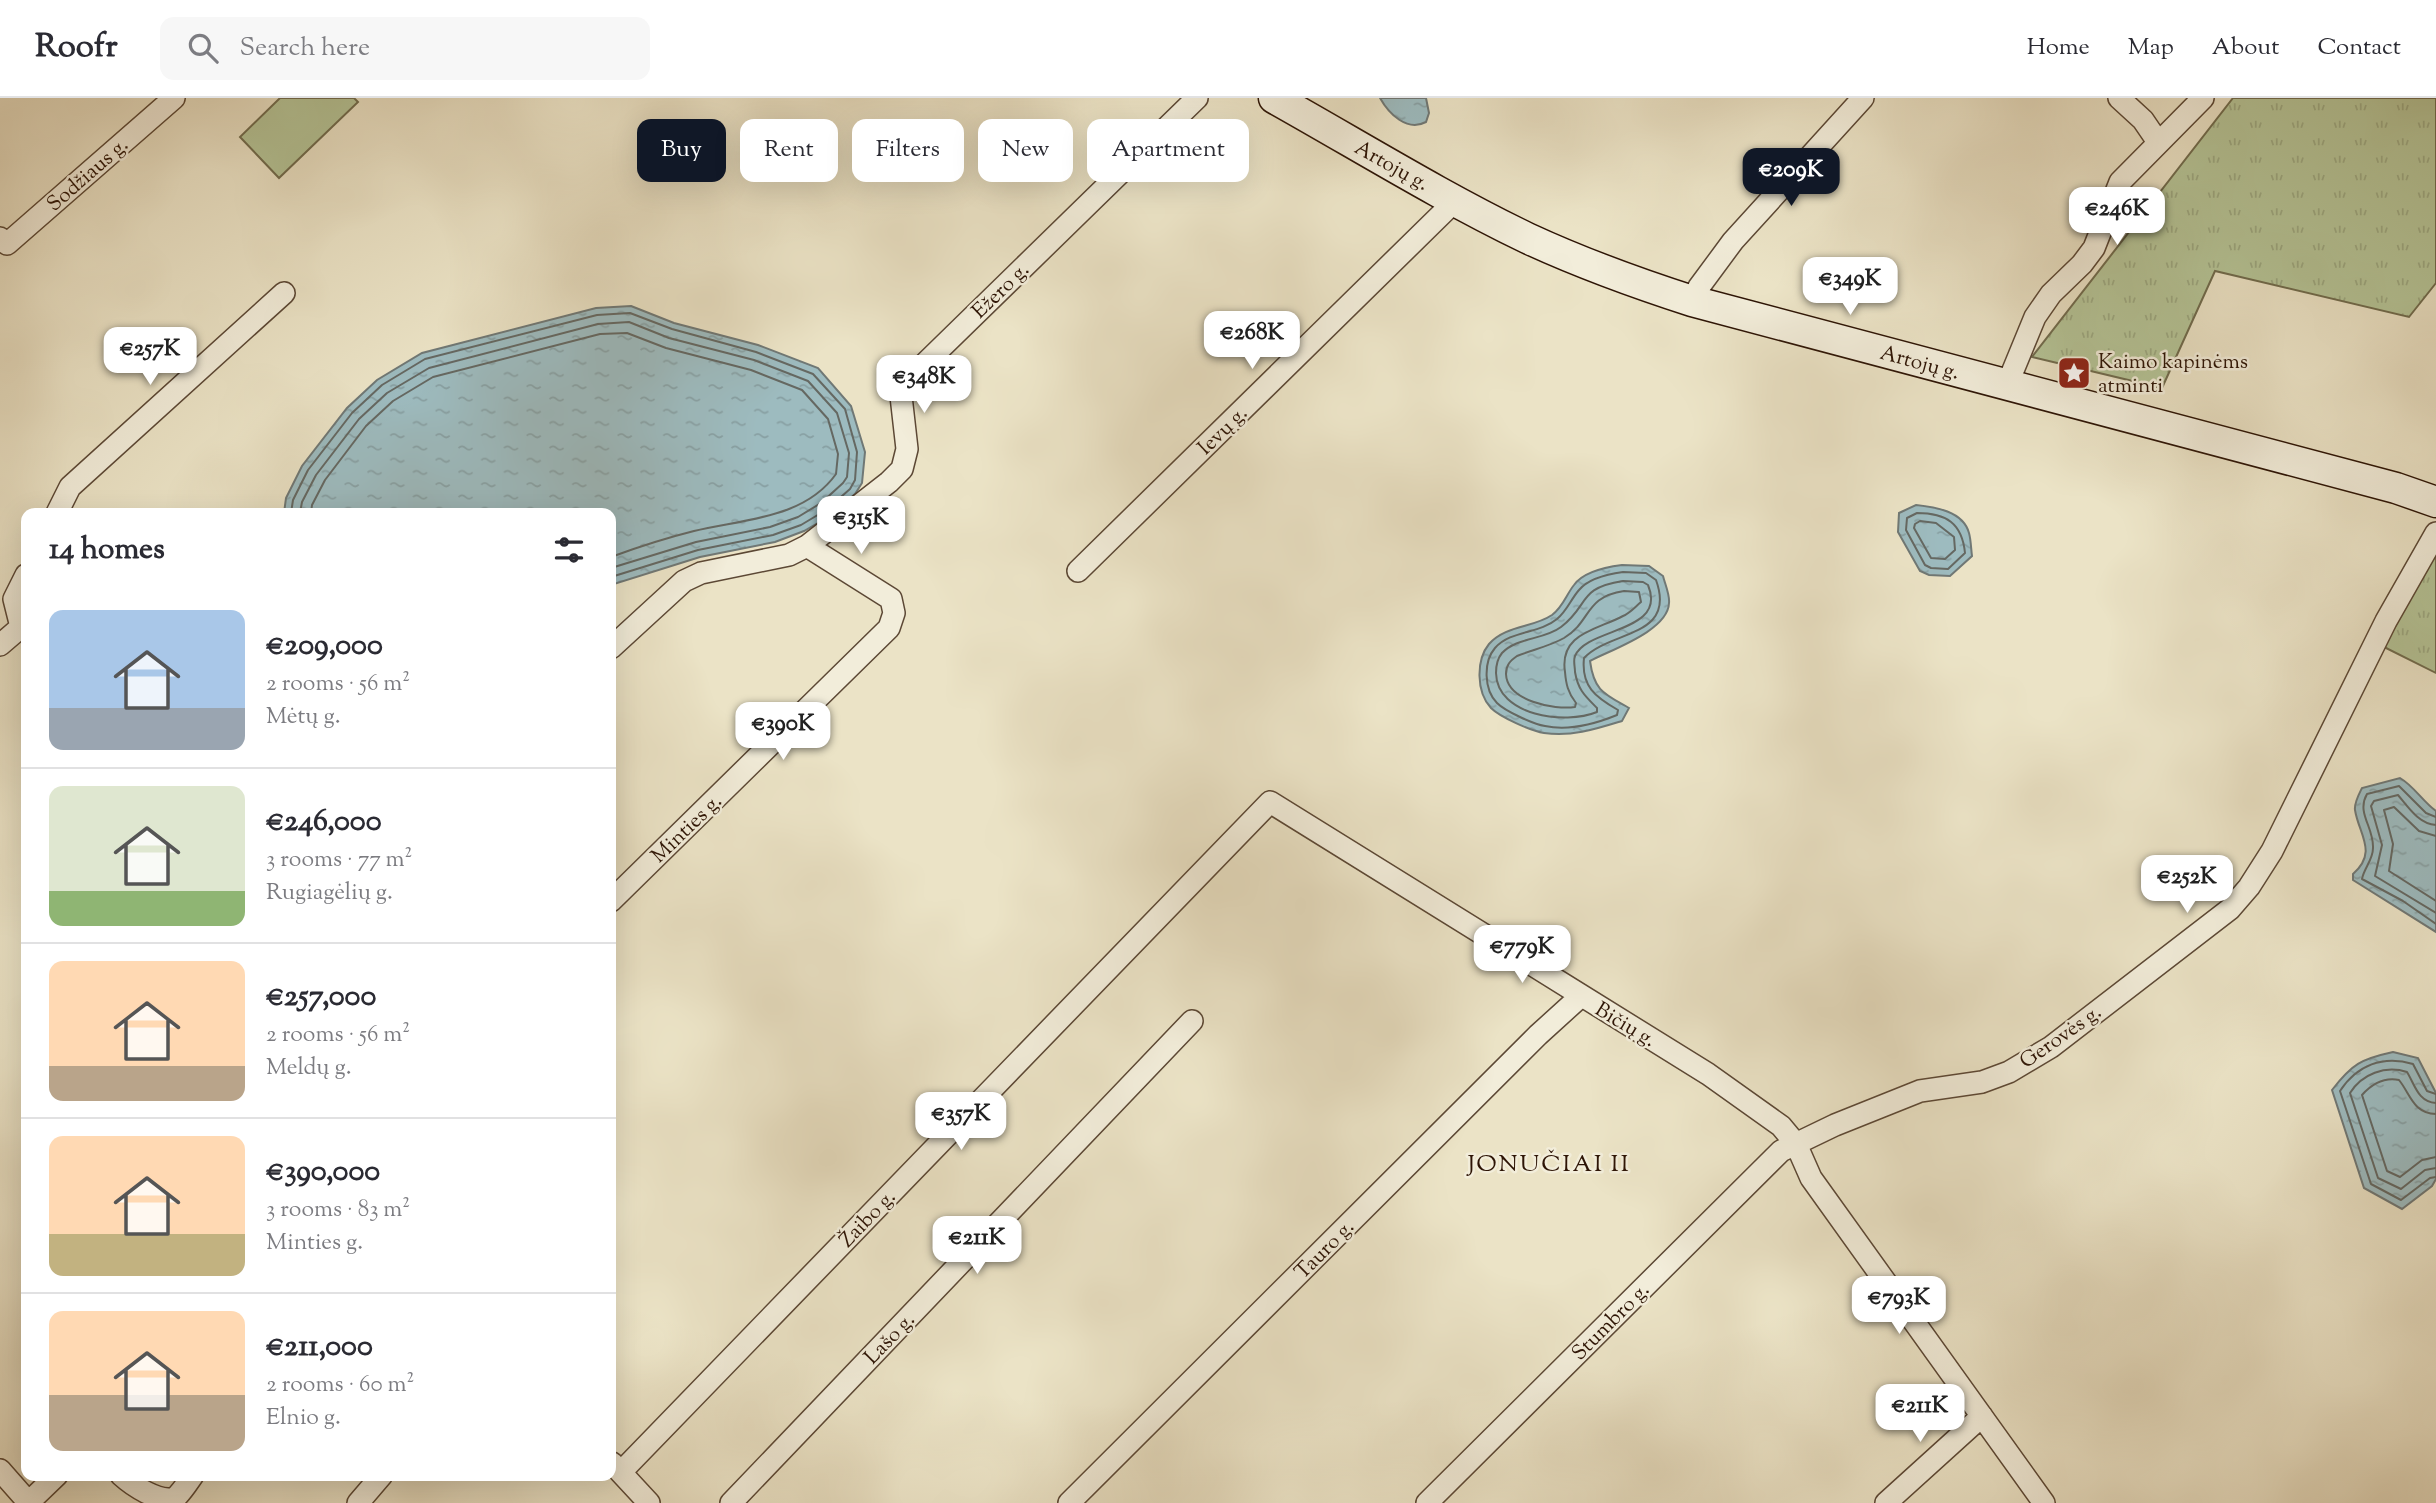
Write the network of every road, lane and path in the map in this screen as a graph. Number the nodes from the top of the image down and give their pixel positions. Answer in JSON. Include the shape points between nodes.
{"nodes":[{"id":1,"x":174,"y":98,"type":"edge"},
{"id":2,"x":1197,"y":98,"type":"edge"},
{"id":3,"x":1274,"y":98,"type":"edge"},
{"id":4,"x":1863,"y":98,"type":"edge"},
{"id":5,"x":2119,"y":98,"type":"edge"},
{"id":6,"x":2203,"y":98,"type":"edge"},
{"id":7,"x":2158,"y":142,"type":"junction"},
{"id":8,"x":1455,"y":201,"type":"junction"},
{"id":9,"x":0,"y":238,"type":"edge"},
{"id":10,"x":284,"y":293,"type":"dead end"},
{"id":11,"x":1692,"y":301,"type":"junction"},
{"id":12,"x":2007,"y":385,"type":"junction"},
{"id":13,"x":2436,"y":502,"type":"edge"},
{"id":14,"x":60,"y":508,"type":"edge"},
{"id":15,"x":2436,"y":533,"type":"edge"},
{"id":16,"x":807,"y":546,"type":"junction"},
{"id":17,"x":1078,"y":571,"type":"dead end"},
{"id":18,"x":21,"y":585,"type":"edge"},
{"id":19,"x":21,"y":627,"type":"edge"},
{"id":20,"x":21,"y":627,"type":"edge"},
{"id":21,"x":616,"y":644,"type":"edge"},
{"id":22,"x":0,"y":645,"type":"edge"},
{"id":23,"x":1270,"y":802,"type":"joint"},
{"id":24,"x":616,"y":896,"type":"edge"},
{"id":25,"x":1581,"y":996,"type":"junction"},
{"id":26,"x":1192,"y":1021,"type":"dead end"},
{"id":27,"x":1796,"y":1144,"type":"junction"},
{"id":28,"x":1982,"y":1416,"type":"junction"},
{"id":29,"x":616,"y":1467,"type":"edge"},
{"id":30,"x":0,"y":1470,"type":"edge"},
{"id":31,"x":51,"y":1481,"type":"edge"},
{"id":32,"x":128,"y":1481,"type":"edge"},
{"id":33,"x":188,"y":1481,"type":"edge"},
{"id":34,"x":377,"y":1481,"type":"edge"},
{"id":35,"x":29,"y":1503,"type":"edge"},
{"id":36,"x":358,"y":1503,"type":"edge"},
{"id":37,"x":649,"y":1503,"type":"edge"},
{"id":38,"x":731,"y":1503,"type":"edge"},
{"id":39,"x":1069,"y":1503,"type":"edge"},
{"id":40,"x":1427,"y":1503,"type":"edge"},
{"id":41,"x":1886,"y":1503,"type":"edge"},
{"id":42,"x":2044,"y":1503,"type":"edge"}],
"edges":[{"from":1,"to":9,"type":"street","name":"Sodžiaus g.","via":[[7,244]]},
{"from":2,"to":16,"type":"street","name":"Ežero g.","via":[[907,381],[901,396],[907,449],[902,469]]},
{"from":3,"to":8,"type":"main road","name":"Artojų g."},
{"from":4,"to":11,"type":"street","via":[[1733,241]]},
{"from":5,"to":7,"type":"street"},
{"from":6,"to":7,"type":"street"},
{"from":7,"to":12,"type":"street","via":[[2120,182],[2094,248],[2035,317]]},
{"from":8,"to":11,"type":"main road","name":"Artojų g.","via":[[1577,260]]},
{"from":8,"to":17,"type":"street","name":"Ievų g."},
{"from":10,"to":14,"type":"street","via":[[70,487]]},
{"from":11,"to":12,"type":"main road","name":"Artojų g."},
{"from":12,"to":13,"type":"main road","name":"Artojų g."},
{"from":15,"to":27,"type":"street","name":"Gerovės g.","via":[[2386,621],[2272,851],[2230,909],[2051,1047],[2009,1072],[1982,1082],[1920,1091]]},
{"from":16,"to":21,"type":"street","name":"Ežero g.","via":[[789,555],[701,573],[684,581]]},
{"from":16,"to":24,"type":"street","name":"Minties g.","via":[[891,599],[894,613],[889,628]]},
{"from":18,"to":19,"type":"street","via":[[14,599]]},
{"from":20,"to":22,"type":"street"},
{"from":23,"to":25,"type":"street","name":"Bičių g."},
{"from":23,"to":29,"type":"street","name":"Žaibo g."},
{"from":25,"to":27,"type":"street","name":"Bičių g.","via":[[1709,1074],[1781,1126]]},
{"from":25,"to":39,"type":"street","name":"Tauro g."},
{"from":26,"to":38,"type":"street","name":"Lašo g."},
{"from":27,"to":28,"type":"street","via":[[1811,1178]]},
{"from":27,"to":40,"type":"street","name":"Stumbro g.","via":[[1767,1164]]},
{"from":28,"to":41,"type":"street"},
{"from":28,"to":42,"type":"street"},
{"from":29,"to":37,"type":"street"},
{"from":30,"to":35,"type":"street"},
{"from":31,"to":35,"type":"street"},
{"from":32,"to":33,"type":"street","via":[[144,1495],[164,1502],[174,1500]]},
{"from":34,"to":36,"type":"street"}]}
